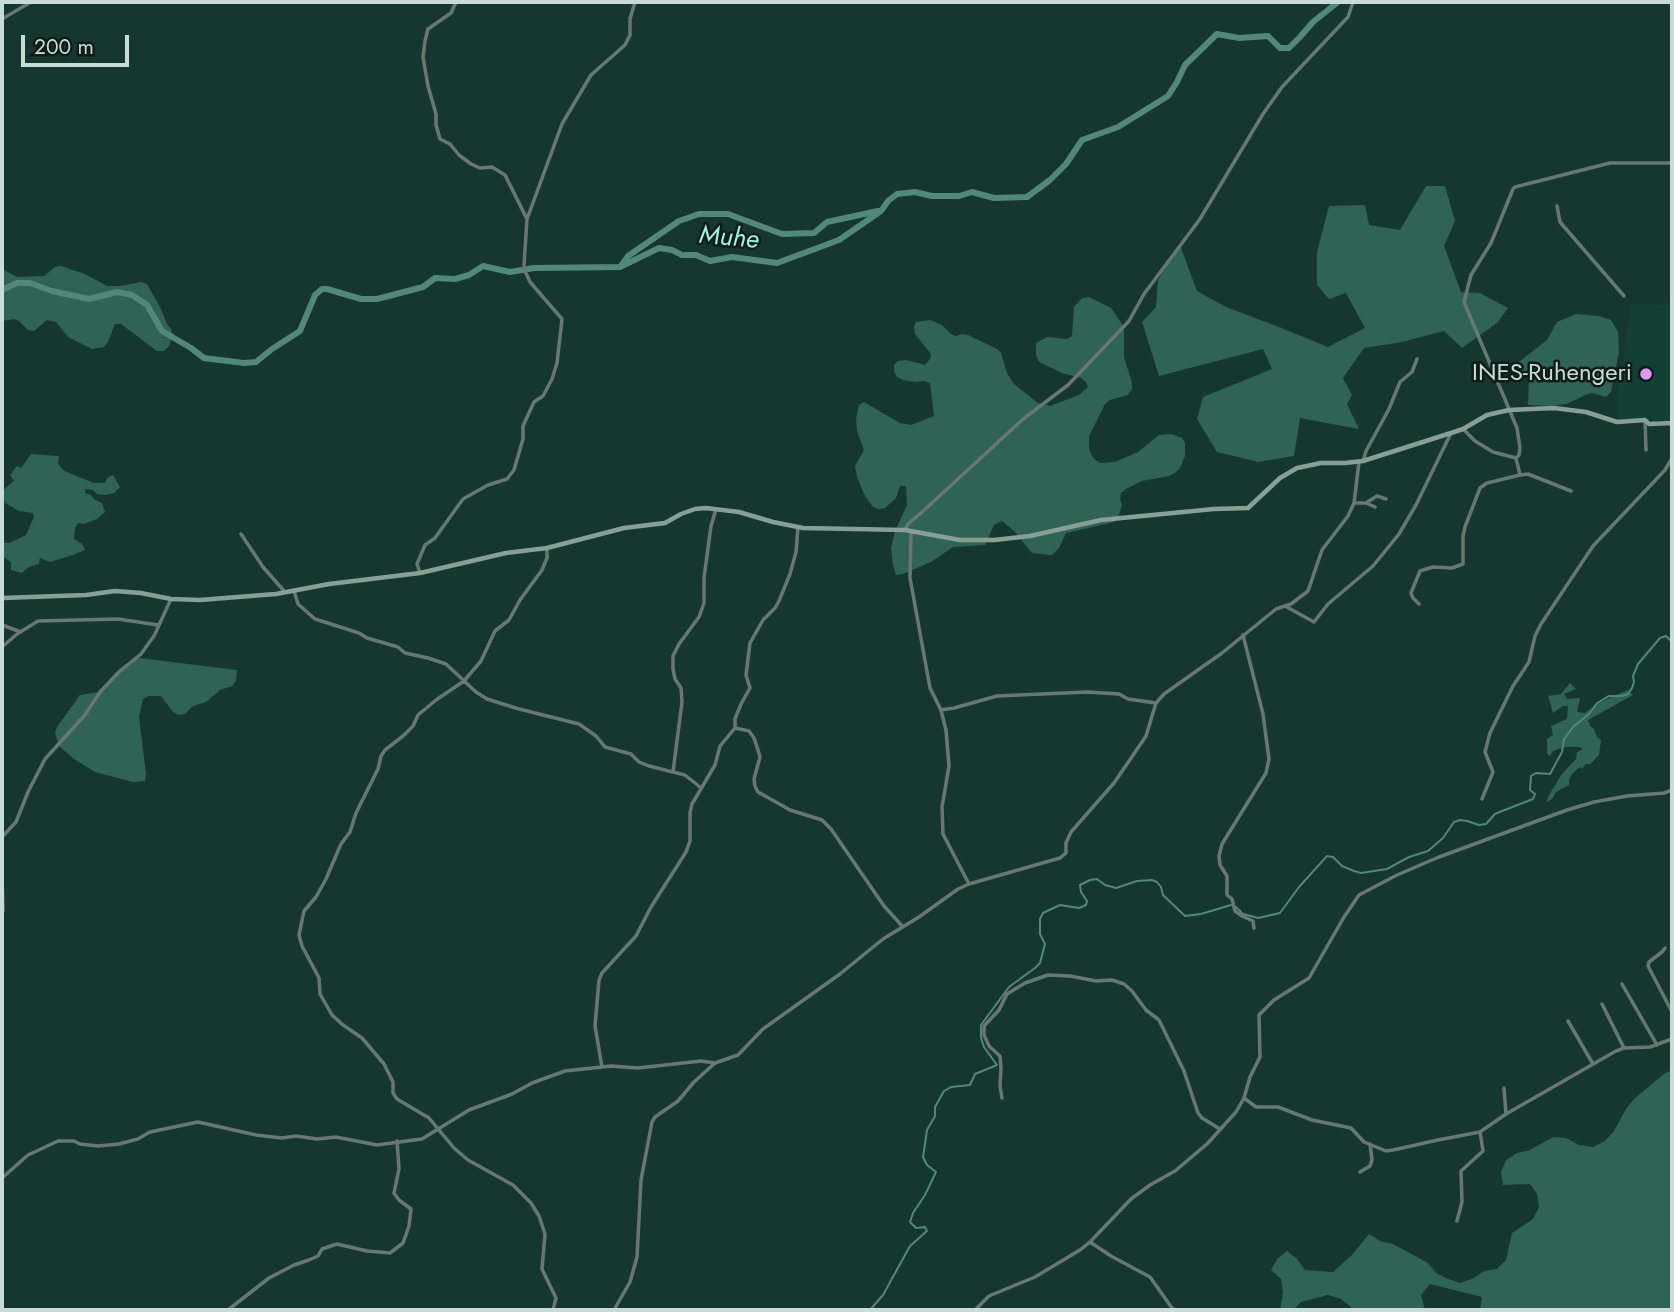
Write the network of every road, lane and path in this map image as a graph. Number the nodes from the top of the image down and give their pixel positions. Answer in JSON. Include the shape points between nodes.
{"nodes":[{"id":1,"x":20,"y":2,"type":"edge"},
{"id":2,"x":31,"y":2,"type":"edge"},
{"id":3,"x":456,"y":2,"type":"edge"},
{"id":4,"x":635,"y":2,"type":"edge"},
{"id":5,"x":1353,"y":2,"type":"edge"},
{"id":6,"x":20,"y":9,"type":"junction"},
{"id":7,"x":2,"y":19,"type":"edge"},
{"id":8,"x":1672,"y":163,"type":"edge"},
{"id":9,"x":1558,"y":206,"type":"dead end"},
{"id":10,"x":527,"y":219,"type":"junction"},
{"id":11,"x":1624,"y":296,"type":"dead end"},
{"id":12,"x":1417,"y":359,"type":"dead end"},
{"id":13,"x":1509,"y":410,"type":"junction"},
{"id":14,"x":1645,"y":420,"type":"junction"},
{"id":15,"x":1672,"y":423,"type":"edge"},
{"id":16,"x":1463,"y":429,"type":"junction"},
{"id":17,"x":1451,"y":433,"type":"junction"},
{"id":18,"x":1646,"y":450,"type":"dead end"},
{"id":19,"x":1516,"y":458,"type":"junction"},
{"id":20,"x":1672,"y":458,"type":"edge"},
{"id":21,"x":1361,"y":461,"type":"junction"},
{"id":22,"x":1520,"y":475,"type":"junction"},
{"id":23,"x":1571,"y":491,"type":"dead end"},
{"id":24,"x":1386,"y":499,"type":"dead end"},
{"id":25,"x":1354,"y":503,"type":"junction"},
{"id":26,"x":1366,"y":503,"type":"junction"},
{"id":27,"x":1375,"y":507,"type":"dead end"},
{"id":28,"x":716,"y":509,"type":"junction"},
{"id":29,"x":798,"y":527,"type":"junction"},
{"id":30,"x":908,"y":531,"type":"junction"},
{"id":31,"x":241,"y":534,"type":"dead end"},
{"id":32,"x":547,"y":548,"type":"junction"},
{"id":33,"x":419,"y":573,"type":"junction"},
{"id":34,"x":293,"y":591,"type":"junction"},
{"id":35,"x":285,"y":592,"type":"junction"},
{"id":36,"x":2,"y":598,"type":"edge"},
{"id":37,"x":171,"y":599,"type":"junction"},
{"id":38,"x":1419,"y":604,"type":"dead end"},
{"id":39,"x":1285,"y":606,"type":"junction"},
{"id":40,"x":2,"y":625,"type":"edge"},
{"id":41,"x":159,"y":626,"type":"junction"},
{"id":42,"x":20,"y":632,"type":"junction"},
{"id":43,"x":1242,"y":635,"type":"junction"},
{"id":44,"x":2,"y":647,"type":"edge"},
{"id":45,"x":464,"y":681,"type":"junction"},
{"id":46,"x":1156,"y":703,"type":"junction"},
{"id":47,"x":941,"y":710,"type":"junction"},
{"id":48,"x":735,"y":728,"type":"junction"},
{"id":49,"x":673,"y":772,"type":"junction"},
{"id":50,"x":700,"y":787,"type":"junction"},
{"id":51,"x":1672,"y":790,"type":"edge"},
{"id":52,"x":1482,"y":799,"type":"dead end"},
{"id":53,"x":1494,"y":830,"type":"dead end"},
{"id":54,"x":1494,"y":836,"type":"junction"},
{"id":55,"x":2,"y":837,"type":"edge"},
{"id":56,"x":2,"y":874,"type":"edge"},
{"id":57,"x":970,"y":884,"type":"junction"},
{"id":58,"x":2,"y":912,"type":"edge"},
{"id":59,"x":903,"y":927,"type":"junction"},
{"id":60,"x":1254,"y":928,"type":"dead end"},
{"id":61,"x":1665,"y":948,"type":"dead end"},
{"id":62,"x":1622,"y":984,"type":"dead end"},
{"id":63,"x":1602,"y":1004,"type":"dead end"},
{"id":64,"x":1672,"y":1012,"type":"edge"},
{"id":65,"x":1568,"y":1021,"type":"dead end"},
{"id":66,"x":1672,"y":1039,"type":"edge"},
{"id":67,"x":1657,"y":1045,"type":"junction"},
{"id":68,"x":1624,"y":1048,"type":"junction"},
{"id":69,"x":715,"y":1063,"type":"junction"},
{"id":70,"x":1593,"y":1064,"type":"junction"},
{"id":71,"x":602,"y":1067,"type":"junction"},
{"id":72,"x":1504,"y":1088,"type":"dead end"},
{"id":73,"x":1002,"y":1098,"type":"dead end"},
{"id":74,"x":1244,"y":1098,"type":"junction"},
{"id":75,"x":1506,"y":1114,"type":"junction"},
{"id":76,"x":1220,"y":1129,"type":"junction"},
{"id":77,"x":438,"y":1130,"type":"junction"},
{"id":78,"x":1480,"y":1132,"type":"junction"},
{"id":79,"x":397,"y":1141,"type":"junction"},
{"id":80,"x":1370,"y":1144,"type":"junction"},
{"id":81,"x":1360,"y":1172,"type":"dead end"},
{"id":82,"x":2,"y":1178,"type":"edge"},
{"id":83,"x":1457,"y":1221,"type":"dead end"},
{"id":84,"x":1090,"y":1242,"type":"junction"},
{"id":85,"x":228,"y":1310,"type":"edge"},
{"id":86,"x":554,"y":1310,"type":"edge"},
{"id":87,"x":614,"y":1310,"type":"edge"},
{"id":88,"x":975,"y":1310,"type":"edge"},
{"id":89,"x":1176,"y":1310,"type":"edge"}],
"edges":[{"from":1,"to":6,"type":"street"},
{"from":2,"to":6,"type":"street"},
{"from":3,"to":10,"type":"street","via":[[451,13],[428,29],[423,57],[440,139],[471,164],[492,167],[505,175]]},
{"from":4,"to":10,"type":"street","via":[[625,46],[591,75],[562,124]]},
{"from":5,"to":30,"type":"street","via":[[1348,17],[1282,87],[1263,114],[1200,219],[1129,321],[1068,385],[908,524]]},
{"from":6,"to":7,"type":"street"},
{"from":8,"to":13,"type":"street","via":[[1610,163],[1513,189],[1491,243],[1471,275],[1464,302]]},
{"from":9,"to":11,"type":"street","via":[[1560,222]]},
{"from":10,"to":33,"type":"street","via":[[526,271],[562,319],[557,363],[544,396],[534,402],[523,425],[514,470],[507,479],[463,499],[425,545],[417,564]]},
{"from":12,"to":21,"type":"street","via":[[1412,372],[1400,382]]},
{"from":13,"to":14,"type":"main road","via":[[1554,408],[1617,422]]},
{"from":13,"to":16,"type":"main road","via":[[1487,415]]},
{"from":13,"to":19,"type":"street","via":[[1520,448]]},
{"from":14,"to":15,"type":"main road","via":[[1649,424]]},
{"from":14,"to":18,"type":"street"},
{"from":16,"to":17,"type":"main road"},
{"from":16,"to":19,"type":"street","via":[[1493,452]]},
{"from":17,"to":21,"type":"main road"},
{"from":17,"to":39,"type":"street","via":[[1416,505],[1373,566],[1314,622]]},
{"from":19,"to":22,"type":"street"},
{"from":20,"to":52,"type":"street","via":[[1594,546],[1541,624],[1529,662],[1490,733],[1485,752],[1493,772]]},
{"from":21,"to":25,"type":"street"},
{"from":21,"to":30,"type":"main road","via":[[1297,468],[1248,508],[1101,520],[1030,537],[993,540]]},
{"from":22,"to":23,"type":"street"},
{"from":22,"to":38,"type":"street","via":[[1480,488],[1463,536],[1463,564],[1420,571],[1411,593]]},
{"from":24,"to":26,"type":"street","via":[[1377,496]]},
{"from":25,"to":26,"type":"street"},
{"from":25,"to":39,"type":"street","via":[[1323,547],[1308,591]]},
{"from":26,"to":27,"type":"street"},
{"from":28,"to":29,"type":"main road"},
{"from":28,"to":32,"type":"main road","via":[[695,509],[665,523],[624,528]]},
{"from":28,"to":49,"type":"street","via":[[704,578],[705,604],[673,656],[682,702]]},
{"from":29,"to":30,"type":"main road"},
{"from":29,"to":48,"type":"street","via":[[796,552],[779,601],[750,643],[746,675],[750,688]]},
{"from":30,"to":47,"type":"street","via":[[910,578],[930,688]]},
{"from":31,"to":35,"type":"street"},
{"from":32,"to":33,"type":"main road"},
{"from":32,"to":45,"type":"street","via":[[542,570]]},
{"from":33,"to":34,"type":"main road"},
{"from":34,"to":35,"type":"main road"},
{"from":34,"to":45,"type":"street","via":[[298,604],[315,619],[446,664]]},
{"from":35,"to":37,"type":"main road"},
{"from":36,"to":37,"type":"main road","via":[[115,590]]},
{"from":37,"to":41,"type":"street"},
{"from":39,"to":43,"type":"street"},
{"from":40,"to":42,"type":"street"},
{"from":41,"to":42,"type":"street","via":[[118,619],[38,621]]},
{"from":41,"to":55,"type":"street","via":[[141,654],[119,671],[45,758],[16,822]]},
{"from":42,"to":44,"type":"street"},
{"from":43,"to":46,"type":"street"},
{"from":43,"to":60,"type":"street","via":[[1263,714],[1269,759],[1266,773],[1219,856],[1227,876],[1227,895],[1235,911],[1253,921]]},
{"from":45,"to":49,"type":"street","via":[[487,699],[579,723],[605,747]]},
{"from":45,"to":77,"type":"street","via":[[418,715],[413,726],[385,750],[326,878],[304,911],[299,935],[332,1015],[362,1038],[384,1064],[397,1099],[429,1118]]},
{"from":46,"to":47,"type":"street","via":[[1087,692],[997,696]]},
{"from":46,"to":57,"type":"street","via":[[1146,736],[1114,783],[1071,832],[1066,853]]},
{"from":47,"to":57,"type":"street","via":[[949,766],[943,834]]},
{"from":48,"to":50,"type":"street","via":[[720,746],[715,765]]},
{"from":48,"to":59,"type":"street","via":[[749,731],[754,738],[760,757],[754,779],[758,792],[790,810],[822,820]]},
{"from":49,"to":50,"type":"street"},
{"from":50,"to":71,"type":"street","via":[[692,804],[686,852],[636,936],[599,980],[595,1026]]},
{"from":51,"to":54,"type":"street","via":[[1594,802]]},
{"from":53,"to":54,"type":"street"},
{"from":54,"to":74,"type":"street","via":[[1397,875],[1357,897],[1309,978],[1259,1015],[1260,1056]]},
{"from":56,"to":58,"type":"street"},
{"from":57,"to":59,"type":"street"},
{"from":59,"to":69,"type":"street","via":[[763,1029],[738,1055]]},
{"from":61,"to":64,"type":"street","via":[[1648,967]]},
{"from":62,"to":67,"type":"street"},
{"from":63,"to":68,"type":"street"},
{"from":65,"to":70,"type":"street"},
{"from":66,"to":67,"type":"street"},
{"from":67,"to":68,"type":"street"},
{"from":68,"to":70,"type":"street"},
{"from":69,"to":71,"type":"street"},
{"from":69,"to":87,"type":"street","via":[[652,1122],[641,1180],[637,1257],[630,1282]]},
{"from":70,"to":75,"type":"street"},
{"from":71,"to":77,"type":"street","via":[[565,1071],[532,1083],[469,1110]]},
{"from":72,"to":75,"type":"street"},
{"from":73,"to":76,"type":"street","via":[[1000,1056],[989,1046],[984,1026],[1007,993],[1048,975],[1112,981],[1132,990],[1159,1020],[1198,1113]]},
{"from":74,"to":76,"type":"street"},
{"from":74,"to":80,"type":"street","via":[[1256,1107],[1282,1108],[1312,1121],[1351,1128]]},
{"from":75,"to":78,"type":"street"},
{"from":76,"to":84,"type":"street","via":[[1175,1171],[1131,1199]]},
{"from":77,"to":79,"type":"street","via":[[422,1139]]},
{"from":77,"to":86,"type":"street","via":[[468,1160],[513,1185],[535,1209],[545,1234],[542,1269],[556,1298]]},
{"from":78,"to":80,"type":"street","via":[[1386,1151]]},
{"from":78,"to":83,"type":"street","via":[[1483,1151],[1461,1171]]},
{"from":79,"to":82,"type":"street","via":[[377,1145],[336,1137],[282,1138],[198,1122],[98,1146],[58,1141],[28,1155]]},
{"from":79,"to":85,"type":"street","via":[[399,1170],[394,1193],[411,1209],[403,1243],[390,1253],[337,1244],[322,1249],[310,1260],[269,1278]]},
{"from":80,"to":81,"type":"street","via":[[1370,1166]]},
{"from":84,"to":88,"type":"street","via":[[1035,1277],[989,1296]]},
{"from":84,"to":89,"type":"street","via":[[1150,1277]]}]}
